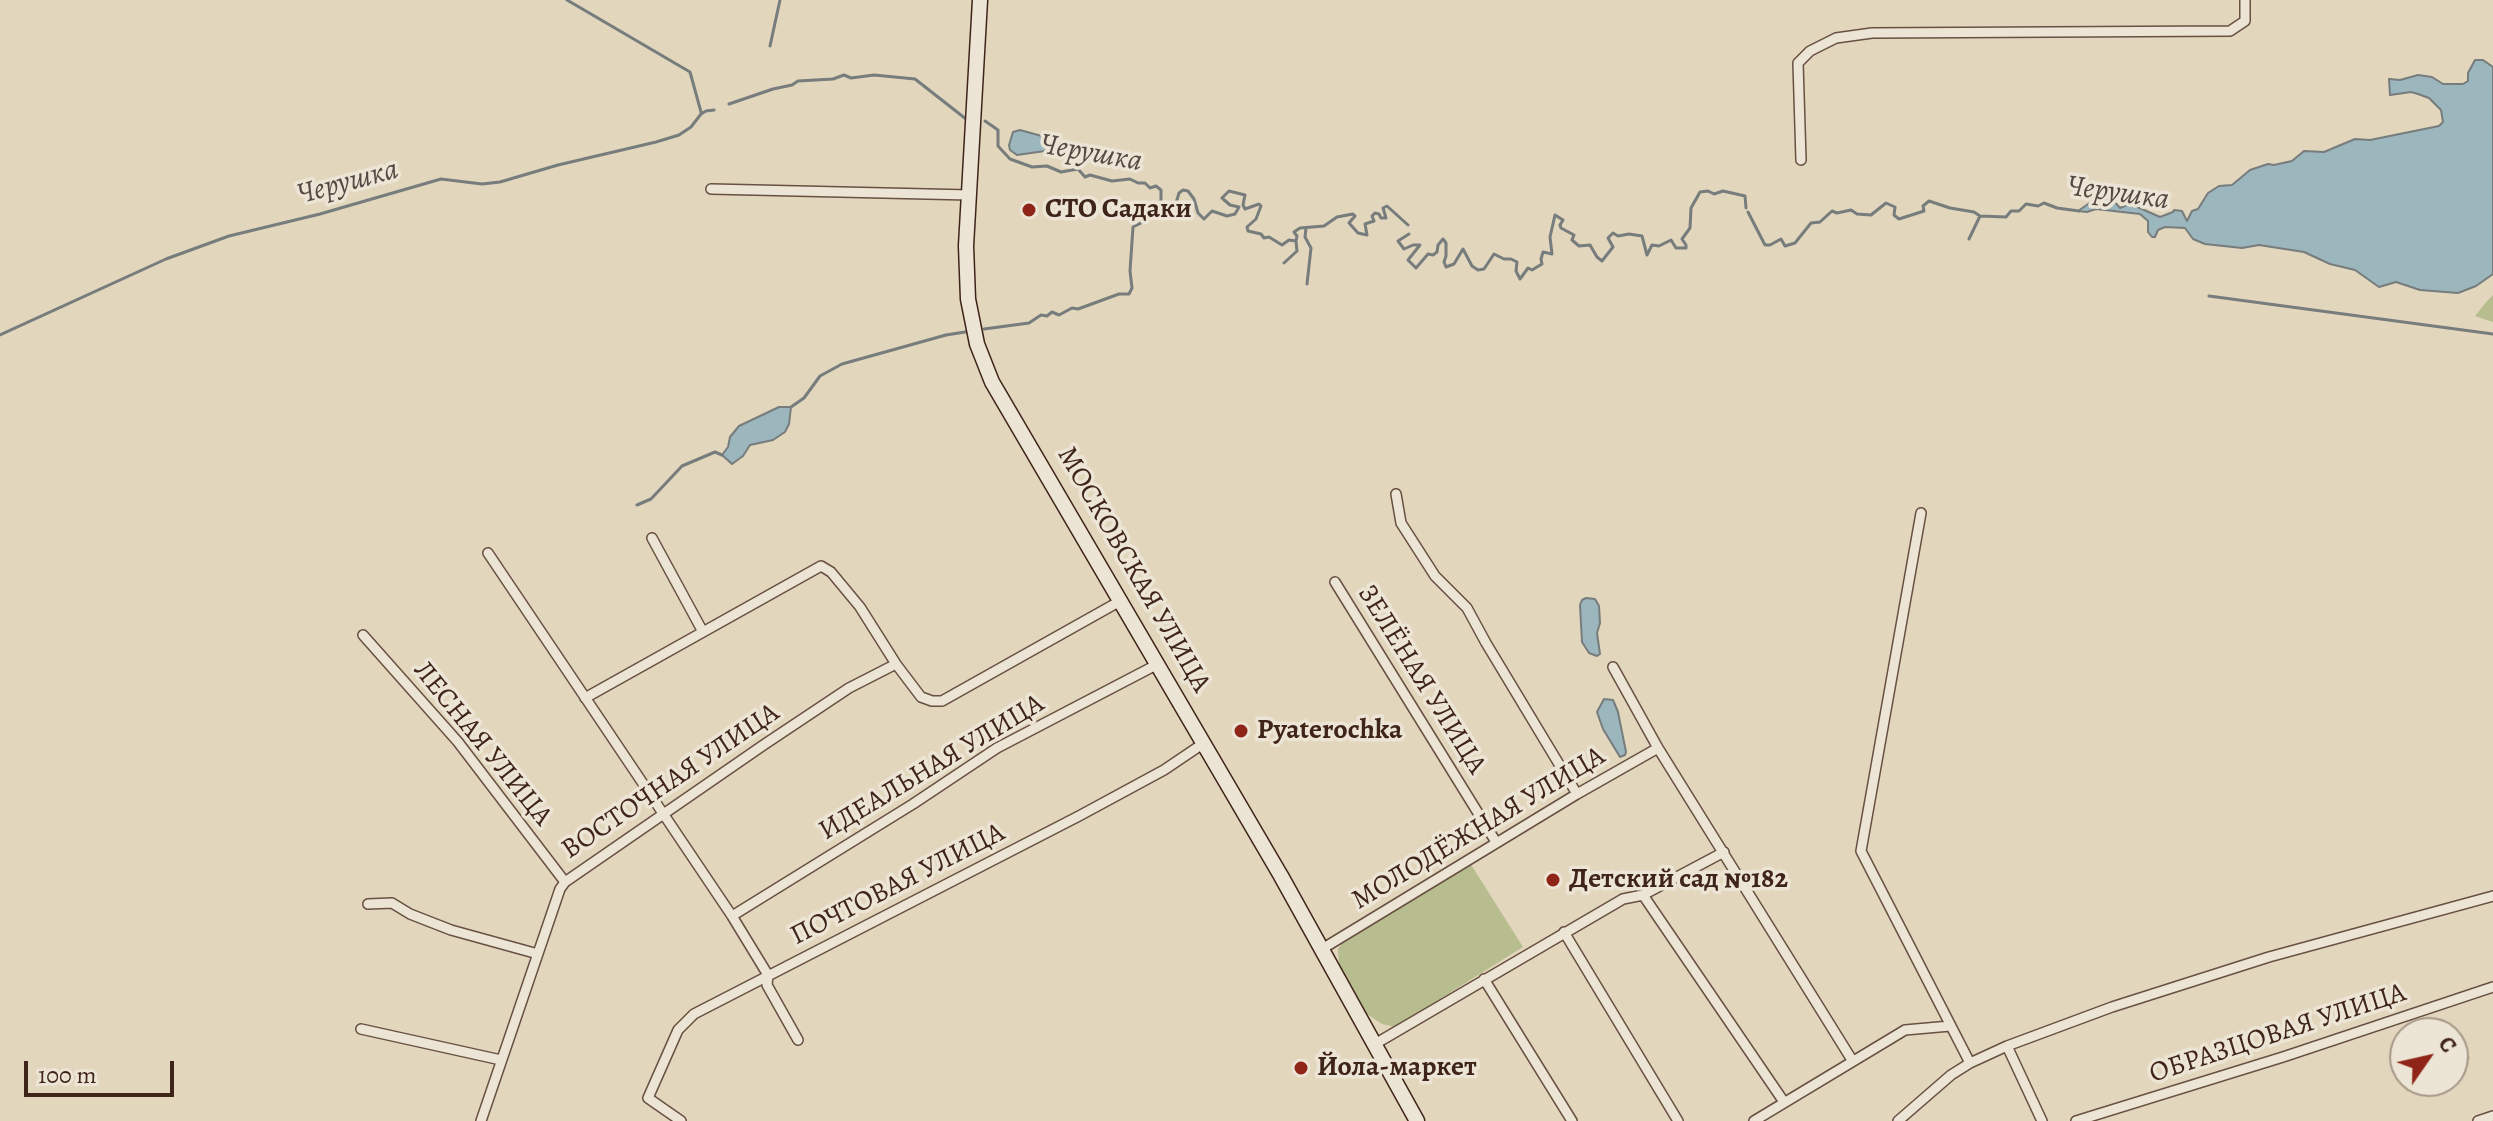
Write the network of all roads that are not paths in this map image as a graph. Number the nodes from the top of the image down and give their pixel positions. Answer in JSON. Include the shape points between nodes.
{"nodes":[{"id":1,"x":980,"y":0,"type":"edge"},
{"id":2,"x":2245,"y":0,"type":"edge"},
{"id":3,"x":1801,"y":160,"type":"dead end"},
{"id":4,"x":711,"y":189,"type":"dead end"},
{"id":5,"x":970,"y":195,"type":"junction"},
{"id":6,"x":1396,"y":494,"type":"dead end"},
{"id":7,"x":1921,"y":513,"type":"dead end"},
{"id":8,"x":652,"y":538,"type":"dead end"},
{"id":9,"x":488,"y":553,"type":"dead end"},
{"id":10,"x":1335,"y":582,"type":"dead end"},
{"id":11,"x":1122,"y":600,"type":"junction"},
{"id":12,"x":703,"y":632,"type":"junction"},
{"id":13,"x":363,"y":635,"type":"dead end"},
{"id":14,"x":896,"y":664,"type":"junction"},
{"id":15,"x":1158,"y":664,"type":"junction"},
{"id":16,"x":1613,"y":667,"type":"dead end"},
{"id":17,"x":585,"y":698,"type":"junction"},
{"id":18,"x":1204,"y":743,"type":"junction"},
{"id":19,"x":1658,"y":748,"type":"junction"},
{"id":20,"x":1577,"y":794,"type":"junction"},
{"id":21,"x":664,"y":813,"type":"junction"},
{"id":22,"x":1496,"y":842,"type":"junction"},
{"id":23,"x":1724,"y":852,"type":"junction"},
{"id":24,"x":565,"y":882,"type":"junction"},
{"id":25,"x":1643,"y":895,"type":"junction"},
{"id":26,"x":2493,"y":896,"type":"edge"},
{"id":27,"x":368,"y":904,"type":"dead end"},
{"id":28,"x":732,"y":916,"type":"junction"},
{"id":29,"x":1564,"y":932,"type":"junction"},
{"id":30,"x":1322,"y":949,"type":"junction"},
{"id":31,"x":538,"y":954,"type":"junction"},
{"id":32,"x":768,"y":975,"type":"junction"},
{"id":33,"x":1484,"y":979,"type":"junction"},
{"id":34,"x":2493,"y":987,"type":"edge"},
{"id":35,"x":1950,"y":1026,"type":"junction"},
{"id":36,"x":361,"y":1029,"type":"dead end"},
{"id":37,"x":798,"y":1040,"type":"dead end"},
{"id":38,"x":1375,"y":1044,"type":"junction"},
{"id":39,"x":2007,"y":1046,"type":"junction"},
{"id":40,"x":501,"y":1060,"type":"junction"},
{"id":41,"x":1852,"y":1060,"type":"junction"},
{"id":42,"x":1970,"y":1063,"type":"junction"},
{"id":43,"x":1784,"y":1102,"type":"junction"},
{"id":44,"x":2493,"y":1116,"type":"edge"},
{"id":45,"x":481,"y":1121,"type":"edge"},
{"id":46,"x":681,"y":1121,"type":"edge"},
{"id":47,"x":1417,"y":1121,"type":"edge"},
{"id":48,"x":1572,"y":1121,"type":"edge"},
{"id":49,"x":1678,"y":1121,"type":"edge"},
{"id":50,"x":1754,"y":1121,"type":"edge"},
{"id":51,"x":1898,"y":1121,"type":"edge"},
{"id":52,"x":2042,"y":1121,"type":"edge"},
{"id":53,"x":2076,"y":1121,"type":"edge"},
{"id":54,"x":2478,"y":1121,"type":"edge"}],
"edges":[{"from":1,"to":5,"type":"main road","name":"МОСКОВСКАЯ УЛИЦА"},
{"from":2,"to":3,"type":"street","via":[[2245,21],[2230,31],[1872,33],[1836,38],[1798,63]]},
{"from":4,"to":5,"type":"street"},
{"from":5,"to":11,"type":"main road","name":"МОСКОВСКАЯ УЛИЦА","via":[[968,299],[977,344],[992,382]]},
{"from":6,"to":20,"type":"street","via":[[1401,523],[1435,576],[1467,608]]},
{"from":7,"to":35,"type":"street","via":[[1861,851]]},
{"from":8,"to":12,"type":"street"},
{"from":9,"to":17,"type":"street"},
{"from":10,"to":22,"type":"street","name":"ЗЕЛЁНАЯ УЛИЦА"},
{"from":11,"to":14,"type":"street","via":[[942,701],[921,697]]},
{"from":11,"to":15,"type":"main road","name":"МОСКОВСКАЯ УЛИЦА"},
{"from":12,"to":14,"type":"street","via":[[821,566],[860,607]]},
{"from":12,"to":17,"type":"street"},
{"from":13,"to":24,"type":"street","name":"ЛЕСНАЯ УЛИЦА","via":[[458,742]]},
{"from":14,"to":21,"type":"street","name":"ВОСТОЧНАЯ УЛИЦА","via":[[849,688]]},
{"from":15,"to":18,"type":"main road","name":"МОСКОВСКАЯ УЛИЦА"},
{"from":15,"to":28,"type":"street","name":"ИДЕАЛЬНАЯ УЛИЦА","via":[[997,748]]},
{"from":16,"to":19,"type":"street"},
{"from":17,"to":21,"type":"street"},
{"from":18,"to":30,"type":"main road","name":"МОСКОВСКАЯ УЛИЦА"},
{"from":18,"to":32,"type":"street","name":"ПОЧТОВАЯ УЛИЦА","via":[[1079,816]]},
{"from":19,"to":20,"type":"street","name":"МОЛОДЁЖНАЯ УЛИЦА"},
{"from":19,"to":23,"type":"street"},
{"from":20,"to":22,"type":"street","name":"МОЛОДЁЖНАЯ УЛИЦА"},
{"from":21,"to":24,"type":"street","name":"ВОСТОЧНАЯ УЛИЦА"},
{"from":21,"to":28,"type":"street"},
{"from":22,"to":30,"type":"street","name":"МОЛОДЁЖНАЯ УЛИЦА"},
{"from":23,"to":25,"type":"street"},
{"from":23,"to":41,"type":"street"},
{"from":24,"to":31,"type":"street","name":"ВОСТОЧНАЯ УЛИЦА"},
{"from":25,"to":29,"type":"street","via":[[1623,899]]},
{"from":25,"to":43,"type":"street"},
{"from":26,"to":39,"type":"street","via":[[2269,957]]},
{"from":27,"to":31,"type":"street","via":[[392,903],[451,930]]},
{"from":28,"to":32,"type":"street"},
{"from":29,"to":33,"type":"street"},
{"from":29,"to":49,"type":"street"},
{"from":30,"to":38,"type":"main road","name":"МОСКОВСКАЯ УЛИЦА"},
{"from":31,"to":40,"type":"street","name":"ВОСТОЧНАЯ УЛИЦА"},
{"from":32,"to":37,"type":"street","via":[[767,985]]},
{"from":32,"to":46,"type":"street","name":"ПОЧТОВАЯ УЛИЦА","via":[[694,1014],[678,1030],[648,1098]]},
{"from":33,"to":38,"type":"street"},
{"from":33,"to":48,"type":"street"},
{"from":34,"to":53,"type":"street","name":"ОБРАЗЦОВАЯ УЛИЦА"},
{"from":35,"to":41,"type":"street","via":[[1905,1030]]},
{"from":35,"to":42,"type":"street"},
{"from":36,"to":40,"type":"street"},
{"from":38,"to":47,"type":"main road","name":"МОСКОВСКАЯ УЛИЦА"},
{"from":39,"to":42,"type":"street"},
{"from":39,"to":52,"type":"street"},
{"from":40,"to":45,"type":"street","name":"ВОСТОЧНАЯ УЛИЦА"},
{"from":41,"to":43,"type":"street"},
{"from":42,"to":51,"type":"street"},
{"from":43,"to":50,"type":"street"},
{"from":44,"to":54,"type":"street"}]}
